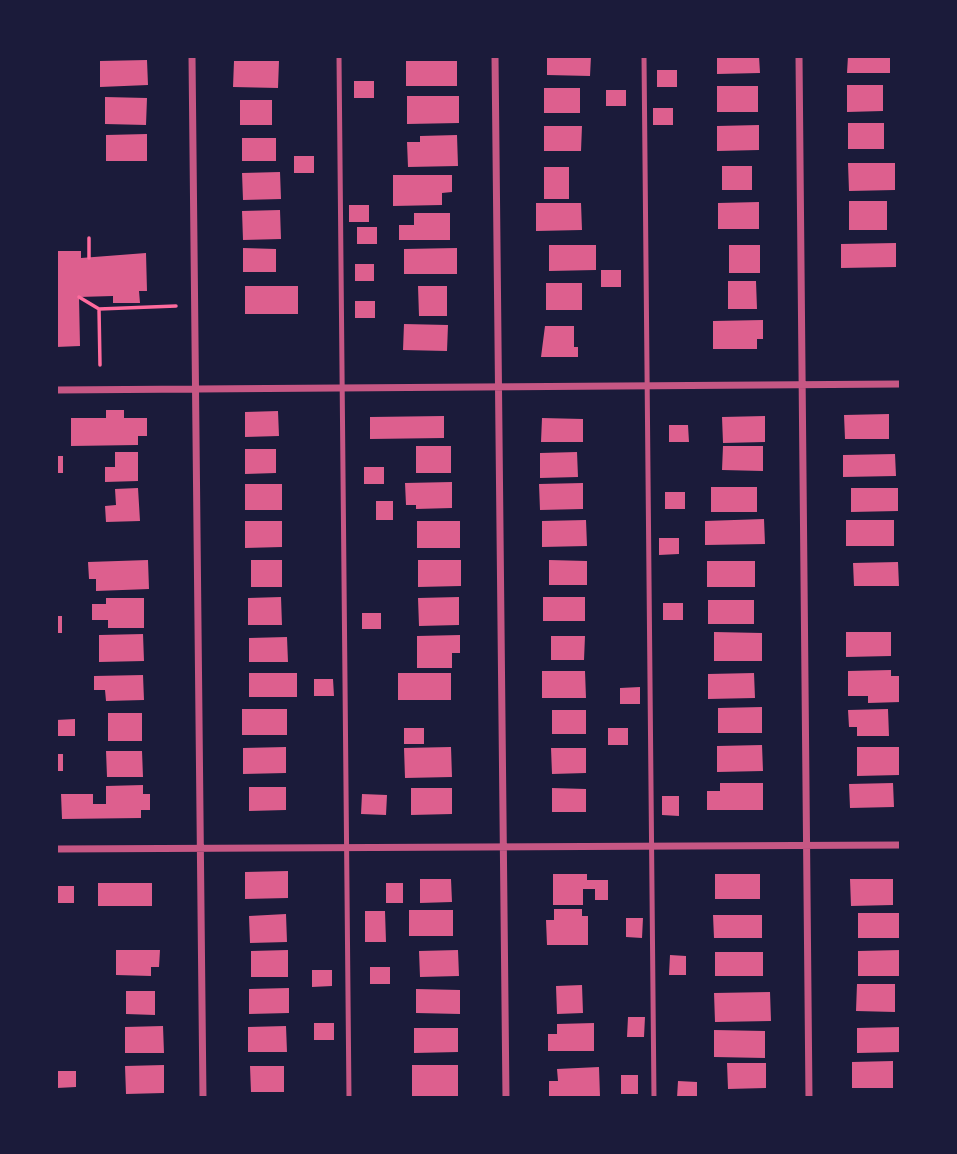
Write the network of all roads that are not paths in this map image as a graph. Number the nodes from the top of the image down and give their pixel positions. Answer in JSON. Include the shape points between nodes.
{"nodes":[{"id":1,"x":192,"y":56,"type":"edge"},
{"id":2,"x":339,"y":56,"type":"edge"},
{"id":3,"x":495,"y":56,"type":"edge"},
{"id":4,"x":644,"y":56,"type":"edge"},
{"id":5,"x":799,"y":56,"type":"edge"},
{"id":6,"x":802,"y":384,"type":"junction"},
{"id":7,"x":901,"y":384,"type":"edge"},
{"id":8,"x":647,"y":386,"type":"junction"},
{"id":9,"x":499,"y":387,"type":"junction"},
{"id":10,"x":342,"y":388,"type":"junction"},
{"id":11,"x":195,"y":389,"type":"junction"},
{"id":12,"x":56,"y":390,"type":"edge"},
{"id":13,"x":901,"y":845,"type":"edge"},
{"id":14,"x":807,"y":846,"type":"junction"},
{"id":15,"x":503,"y":847,"type":"junction"},
{"id":16,"x":651,"y":847,"type":"junction"},
{"id":17,"x":200,"y":848,"type":"junction"},
{"id":18,"x":346,"y":848,"type":"junction"},
{"id":19,"x":56,"y":849,"type":"edge"},
{"id":20,"x":202,"y":1098,"type":"edge"},
{"id":21,"x":349,"y":1098,"type":"edge"},
{"id":22,"x":506,"y":1098,"type":"edge"},
{"id":23,"x":654,"y":1098,"type":"edge"},
{"id":24,"x":809,"y":1098,"type":"edge"}],
"edges":[{"from":1,"to":11,"type":"street"},
{"from":2,"to":10,"type":"lane"},
{"from":3,"to":9,"type":"street"},
{"from":4,"to":8,"type":"lane"},
{"from":5,"to":6,"type":"street"},
{"from":6,"to":7,"type":"street"},
{"from":6,"to":8,"type":"street"},
{"from":6,"to":14,"type":"street"},
{"from":8,"to":9,"type":"street"},
{"from":8,"to":16,"type":"lane"},
{"from":9,"to":10,"type":"street"},
{"from":9,"to":15,"type":"street"},
{"from":10,"to":11,"type":"street"},
{"from":10,"to":18,"type":"lane"},
{"from":11,"to":12,"type":"street"},
{"from":11,"to":17,"type":"street"},
{"from":13,"to":14,"type":"street"},
{"from":14,"to":16,"type":"street"},
{"from":14,"to":24,"type":"street"},
{"from":15,"to":16,"type":"street"},
{"from":15,"to":18,"type":"street"},
{"from":15,"to":22,"type":"street"},
{"from":16,"to":23,"type":"lane"},
{"from":17,"to":18,"type":"street"},
{"from":17,"to":19,"type":"street"},
{"from":17,"to":20,"type":"street"},
{"from":18,"to":21,"type":"lane"}]}
